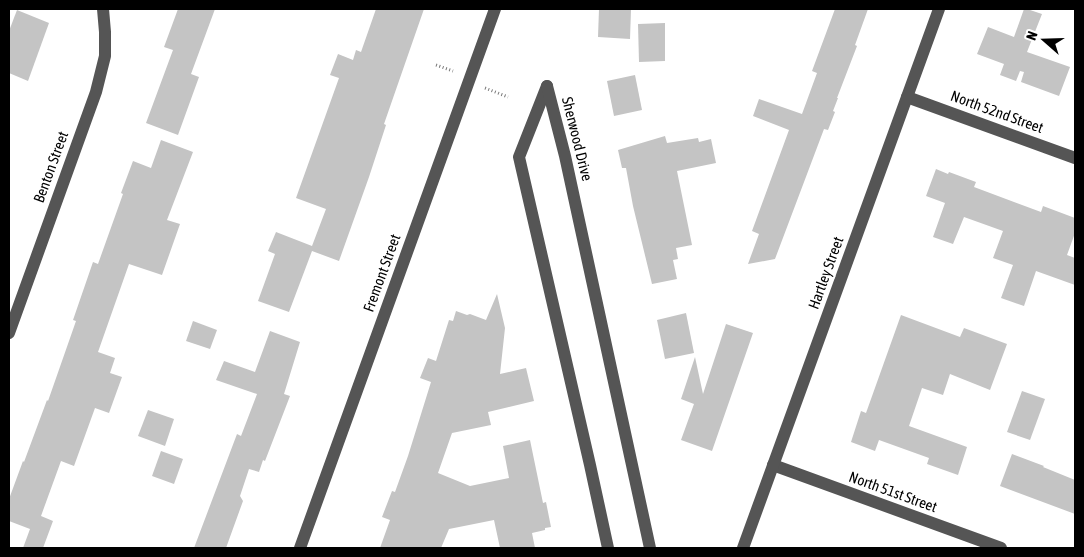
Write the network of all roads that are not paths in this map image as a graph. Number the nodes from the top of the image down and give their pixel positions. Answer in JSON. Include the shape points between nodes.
{"nodes":[{"id":1,"x":103,"y":9,"type":"edge"},
{"id":2,"x":495,"y":9,"type":"edge"},
{"id":3,"x":939,"y":9,"type":"edge"},
{"id":4,"x":907,"y":97,"type":"junction"},
{"id":5,"x":1075,"y":158,"type":"edge"},
{"id":6,"x":9,"y":333,"type":"edge"},
{"id":7,"x":773,"y":465,"type":"junction"},
{"id":8,"x":300,"y":548,"type":"edge"},
{"id":9,"x":608,"y":548,"type":"edge"},
{"id":10,"x":650,"y":548,"type":"edge"},
{"id":11,"x":743,"y":548,"type":"edge"},
{"id":12,"x":1002,"y":548,"type":"edge"}],
"edges":[{"from":1,"to":6,"type":"street","name":"Benton Street","via":[[105,56],[96,92]]},
{"from":2,"to":8,"type":"street","name":"Fremont Street"},
{"from":3,"to":4,"type":"street","name":"Hartley Street"},
{"from":4,"to":5,"type":"street","name":"North 52nd Street"},
{"from":4,"to":7,"type":"street","name":"Hartley Street"},
{"from":7,"to":11,"type":"street","name":"Hartley Street"},
{"from":7,"to":12,"type":"street","name":"North 51st Street"},
{"from":9,"to":10,"type":"street","name":"Sherwood Drive","via":[[519,157],[547,86]]}]}
